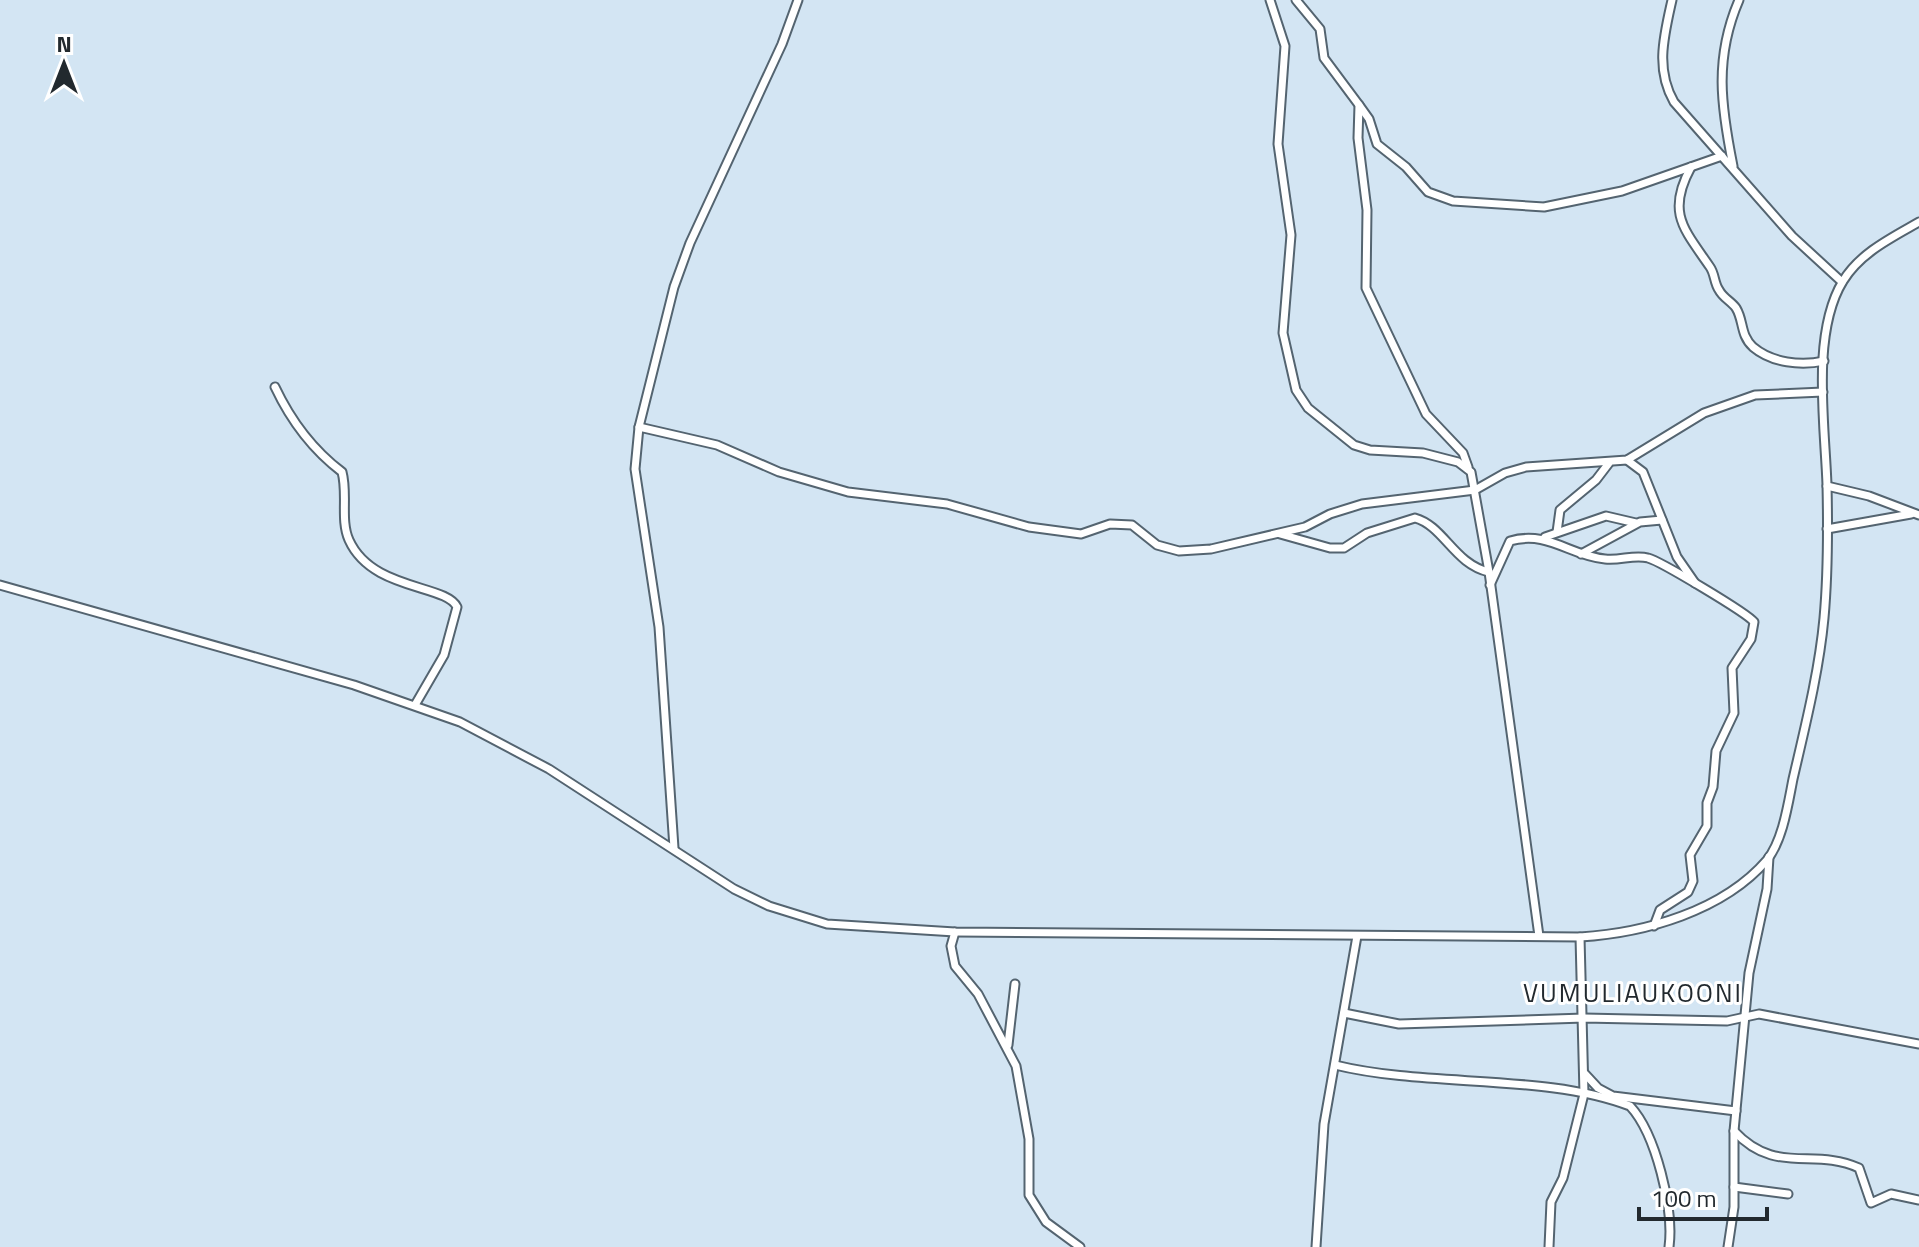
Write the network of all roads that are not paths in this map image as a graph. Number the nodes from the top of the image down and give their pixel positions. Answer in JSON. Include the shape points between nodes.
{"nodes":[{"id":1,"x":798,"y":0,"type":"edge"},
{"id":2,"x":1270,"y":0,"type":"edge"},
{"id":3,"x":1296,"y":0,"type":"edge"},
{"id":4,"x":1672,"y":0,"type":"edge"},
{"id":5,"x":1739,"y":0,"type":"edge"},
{"id":6,"x":1359,"y":105,"type":"junction"},
{"id":7,"x":1722,"y":156,"type":"junction"},
{"id":8,"x":1691,"y":167,"type":"junction"},
{"id":9,"x":1734,"y":169,"type":"junction"},
{"id":10,"x":1919,"y":222,"type":"edge"},
{"id":11,"x":1842,"y":282,"type":"junction"},
{"id":12,"x":1824,"y":361,"type":"junction"},
{"id":13,"x":275,"y":387,"type":"dead end"},
{"id":14,"x":1823,"y":392,"type":"junction"},
{"id":15,"x":639,"y":427,"type":"junction"},
{"id":16,"x":1627,"y":460,"type":"junction"},
{"id":17,"x":1609,"y":463,"type":"junction"},
{"id":18,"x":1468,"y":467,"type":"junction"},
{"id":19,"x":1827,"y":486,"type":"junction"},
{"id":20,"x":1475,"y":490,"type":"junction"},
{"id":21,"x":1917,"y":514,"type":"edge"},
{"id":22,"x":1662,"y":520,"type":"junction"},
{"id":23,"x":1636,"y":523,"type":"junction"},
{"id":24,"x":1827,"y":529,"type":"junction"},
{"id":25,"x":1557,"y":532,"type":"junction"},
{"id":26,"x":1266,"y":533,"type":"junction"},
{"id":27,"x":1543,"y":537,"type":"junction"},
{"id":28,"x":1581,"y":554,"type":"junction"},
{"id":29,"x":1489,"y":572,"type":"junction"},
{"id":30,"x":0,"y":585,"type":"edge"},
{"id":31,"x":1490,"y":585,"type":"junction"},
{"id":32,"x":1697,"y":585,"type":"junction"},
{"id":33,"x":415,"y":705,"type":"junction"},
{"id":34,"x":674,"y":848,"type":"junction"},
{"id":35,"x":1769,"y":857,"type":"junction"},
{"id":36,"x":1654,"y":926,"type":"junction"},
{"id":37,"x":955,"y":932,"type":"junction"},
{"id":38,"x":1357,"y":936,"type":"junction"},
{"id":39,"x":1539,"y":936,"type":"junction"},
{"id":40,"x":1580,"y":937,"type":"junction"},
{"id":41,"x":1015,"y":984,"type":"dead end"},
{"id":42,"x":1344,"y":1013,"type":"junction"},
{"id":43,"x":1745,"y":1015,"type":"junction"},
{"id":44,"x":1584,"y":1018,"type":"junction"},
{"id":45,"x":1919,"y":1044,"type":"edge"},
{"id":46,"x":1008,"y":1046,"type":"junction"},
{"id":47,"x":1335,"y":1065,"type":"junction"},
{"id":48,"x":1585,"y":1074,"type":"junction"},
{"id":49,"x":1584,"y":1094,"type":"junction"},
{"id":50,"x":1736,"y":1111,"type":"junction"},
{"id":51,"x":1734,"y":1131,"type":"junction"},
{"id":52,"x":1734,"y":1187,"type":"junction"},
{"id":53,"x":1788,"y":1194,"type":"dead end"},
{"id":54,"x":1919,"y":1200,"type":"edge"},
{"id":55,"x":1080,"y":1247,"type":"edge"},
{"id":56,"x":1316,"y":1247,"type":"edge"},
{"id":57,"x":1549,"y":1247,"type":"edge"},
{"id":58,"x":1669,"y":1247,"type":"edge"},
{"id":59,"x":1728,"y":1247,"type":"edge"}],
"edges":[{"from":1,"to":15,"type":"street","via":[[690,243]]},
{"from":2,"to":18,"type":"street","via":[[1285,46],[1278,144],[1291,235],[1283,333],[1296,390],[1308,408],[1354,445],[1423,453]]},
{"from":3,"to":6,"type":"street","via":[[1320,29],[1325,60]]},
{"from":4,"to":7,"type":"street","via":[[1662,53],[1666,88]]},
{"from":5,"to":9,"type":"street","via":[[1725,42],[1720,88]]},
{"from":6,"to":8,"type":"street","via":[[1377,144],[1428,192],[1453,201],[1544,207],[1622,191]]},
{"from":6,"to":18,"type":"street","via":[[1367,199],[1366,288],[1426,414],[1463,453]]},
{"from":7,"to":8,"type":"street"},
{"from":7,"to":9,"type":"street"},
{"from":8,"to":12,"type":"street","via":[[1680,189],[1681,222],[1720,292],[1738,311],[1744,337],[1759,351],[1786,362]]},
{"from":9,"to":11,"type":"street","via":[[1792,236]]},
{"from":10,"to":11,"type":"street","via":[[1873,249]]},
{"from":11,"to":12,"type":"street"},
{"from":12,"to":14,"type":"street"},
{"from":13,"to":33,"type":"street","via":[[297,429],[321,458],[342,472],[346,532],[355,550],[386,576],[441,594],[457,607],[444,655]]},
{"from":14,"to":16,"type":"street","via":[[1755,395],[1704,413]]},
{"from":14,"to":19,"type":"street"},
{"from":15,"to":26,"type":"street","via":[[726,448],[801,480],[976,510],[1029,527],[1081,534],[1110,524],[1132,525],[1157,545],[1179,551],[1211,549]]},
{"from":15,"to":34,"type":"street","via":[[636,479],[659,627]]},
{"from":16,"to":17,"type":"street"},
{"from":16,"to":22,"type":"street","via":[[1643,472]]},
{"from":17,"to":20,"type":"street","via":[[1526,467]]},
{"from":17,"to":25,"type":"street","via":[[1560,510]]},
{"from":18,"to":20,"type":"street"},
{"from":19,"to":21,"type":"street"},
{"from":19,"to":24,"type":"street"},
{"from":20,"to":26,"type":"street","via":[[1362,504],[1305,527]]},
{"from":20,"to":29,"type":"street"},
{"from":21,"to":24,"type":"street"},
{"from":22,"to":23,"type":"street"},
{"from":22,"to":32,"type":"street","via":[[1682,566]]},
{"from":23,"to":25,"type":"street","via":[[1606,516]]},
{"from":23,"to":28,"type":"street"},
{"from":24,"to":35,"type":"street","via":[[1824,622],[1790,794]]},
{"from":25,"to":27,"type":"street"},
{"from":26,"to":29,"type":"street","via":[[1344,548],[1367,533],[1415,518],[1430,526],[1464,562]]},
{"from":27,"to":28,"type":"street"},
{"from":27,"to":31,"type":"street","via":[[1506,545]]},
{"from":28,"to":32,"type":"street","via":[[1618,560],[1646,557]]},
{"from":29,"to":31,"type":"street"},
{"from":30,"to":33,"type":"street"},
{"from":31,"to":39,"type":"street"},
{"from":32,"to":36,"type":"street","via":[[1751,618],[1754,626],[1732,668],[1734,713],[1716,751],[1707,826],[1690,855],[1693,881],[1688,892],[1660,910]]},
{"from":33,"to":34,"type":"street","via":[[505,743]]},
{"from":34,"to":37,"type":"street","via":[[751,898],[805,918],[859,928]]},
{"from":35,"to":36,"type":"street","via":[[1726,893]]},
{"from":35,"to":43,"type":"street"},
{"from":36,"to":40,"type":"street"},
{"from":37,"to":38,"type":"street"},
{"from":37,"to":46,"type":"street","via":[[955,966]]},
{"from":38,"to":39,"type":"street"},
{"from":38,"to":42,"type":"street"},
{"from":39,"to":40,"type":"street"},
{"from":40,"to":44,"type":"street"},
{"from":41,"to":46,"type":"street"},
{"from":42,"to":44,"type":"street","via":[[1399,1024]]},
{"from":42,"to":47,"type":"street"},
{"from":43,"to":44,"type":"street","via":[[1718,1021]]},
{"from":43,"to":45,"type":"street","via":[[1782,1017]]},
{"from":43,"to":50,"type":"street"},
{"from":44,"to":48,"type":"street"},
{"from":46,"to":55,"type":"street","via":[[1025,1108],[1029,1195],[1046,1222]]},
{"from":47,"to":49,"type":"street","via":[[1411,1079]]},
{"from":47,"to":56,"type":"street","via":[[1322,1140]]},
{"from":48,"to":49,"type":"street"},
{"from":48,"to":50,"type":"street","via":[[1613,1096]]},
{"from":49,"to":57,"type":"street","via":[[1563,1178],[1551,1202]]},
{"from":49,"to":58,"type":"street","via":[[1620,1102],[1636,1113],[1663,1184]]},
{"from":50,"to":51,"type":"street"},
{"from":51,"to":52,"type":"street"},
{"from":51,"to":54,"type":"street","via":[[1780,1159],[1859,1168],[1871,1203],[1895,1193]]},
{"from":52,"to":53,"type":"street"},
{"from":52,"to":59,"type":"street"}]}
